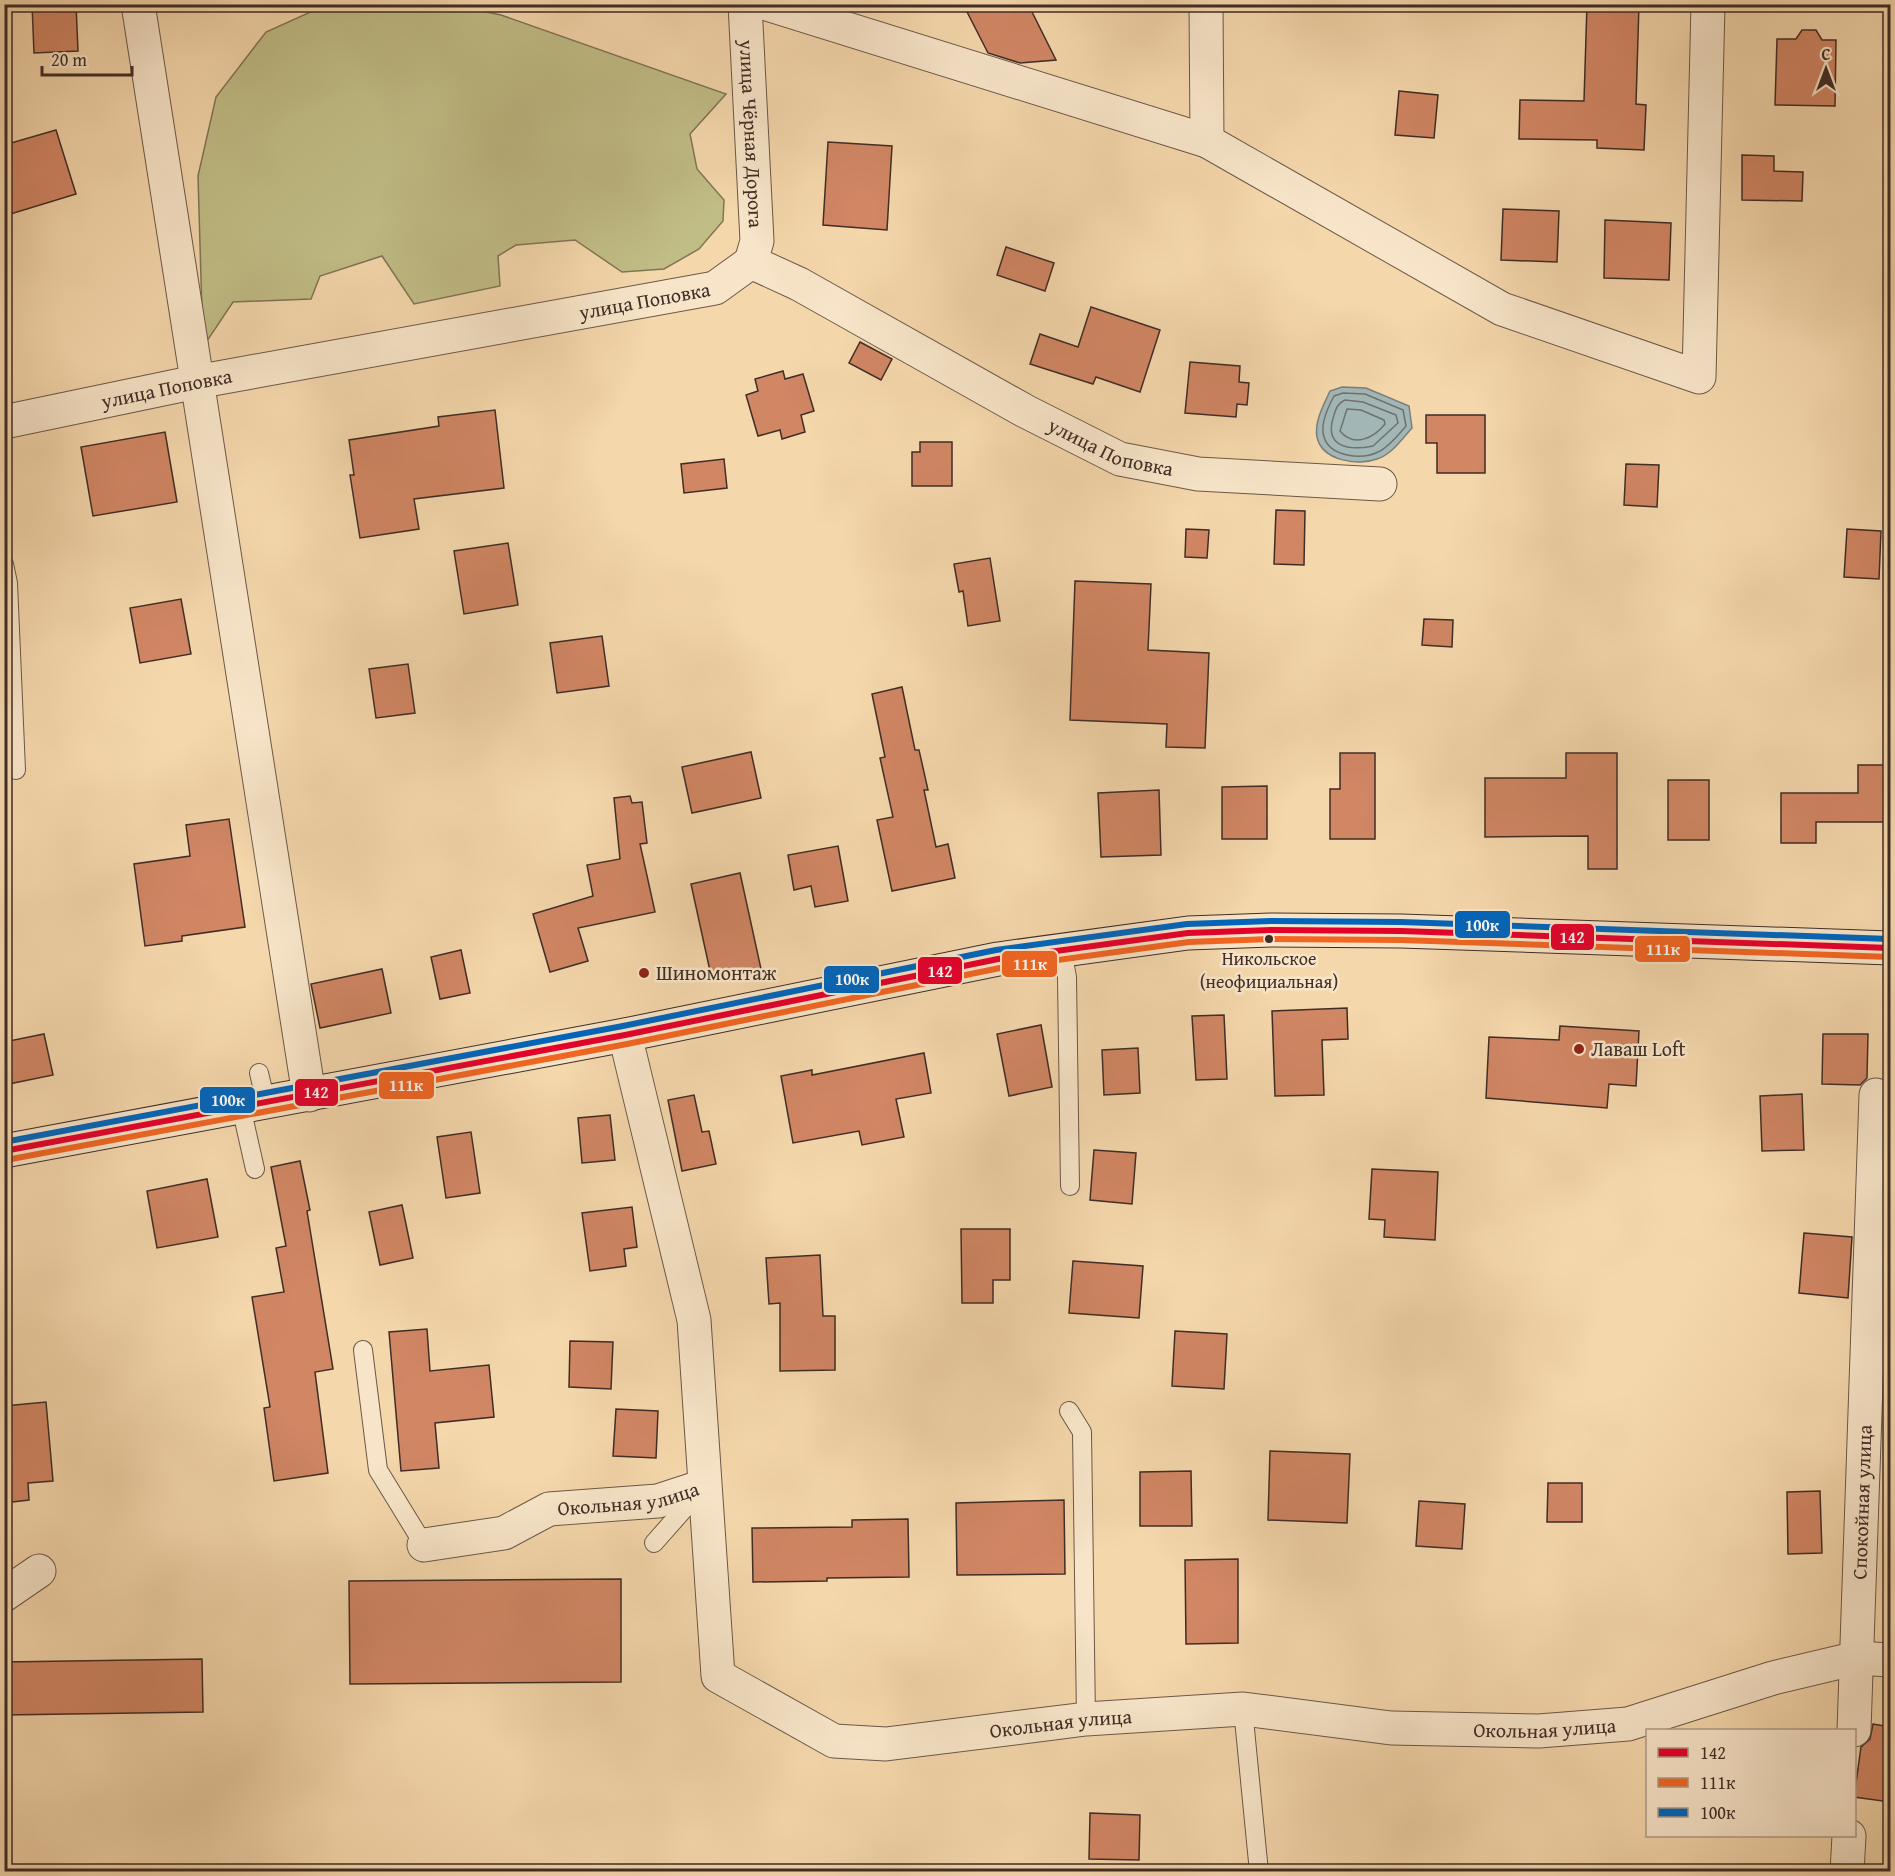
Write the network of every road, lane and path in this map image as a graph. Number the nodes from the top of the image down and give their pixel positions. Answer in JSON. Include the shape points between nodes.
{"nodes":[{"id":1,"x":138,"y":4,"type":"edge"},
{"id":2,"x":745,"y":4,"type":"edge"},
{"id":3,"x":767,"y":4,"type":"edge"},
{"id":4,"x":1206,"y":4,"type":"edge"},
{"id":5,"x":1708,"y":4,"type":"edge"},
{"id":6,"x":1207,"y":141,"type":"junction"},
{"id":7,"x":751,"y":262,"type":"junction"},
{"id":8,"x":196,"y":382,"type":"junction"},
{"id":9,"x":4,"y":422,"type":"edge"},
{"id":10,"x":1380,"y":484,"type":"dead end"},
{"id":11,"x":4,"y":564,"type":"edge"},
{"id":12,"x":16,"y":770,"type":"dead end"},
{"id":13,"x":1890,"y":948,"type":"edge"},
{"id":14,"x":1062,"y":950,"type":"junction"},
{"id":15,"x":625,"y":1035,"type":"junction"},
{"id":16,"x":255,"y":1094,"type":"junction"},
{"id":17,"x":309,"y":1095,"type":"junction"},
{"id":18,"x":1876,"y":1095,"type":"dead end"},
{"id":19,"x":4,"y":1151,"type":"edge"},
{"id":20,"x":255,"y":1169,"type":"dead end"},
{"id":21,"x":1070,"y":1186,"type":"dead end"},
{"id":22,"x":363,"y":1350,"type":"dead end"},
{"id":23,"x":1069,"y":1411,"type":"dead end"},
{"id":24,"x":704,"y":1486,"type":"junction"},
{"id":25,"x":654,"y":1543,"type":"dead end"},
{"id":26,"x":424,"y":1545,"type":"joint"},
{"id":27,"x":39,"y":1571,"type":"dead end"},
{"id":28,"x":4,"y":1595,"type":"edge"},
{"id":29,"x":1857,"y":1658,"type":"junction"},
{"id":30,"x":1890,"y":1660,"type":"edge"},
{"id":31,"x":1243,"y":1709,"type":"junction"},
{"id":32,"x":1086,"y":1719,"type":"junction"},
{"id":33,"x":1854,"y":1729,"type":"edge"},
{"id":34,"x":1849,"y":1837,"type":"edge"},
{"id":35,"x":1259,"y":1872,"type":"edge"},
{"id":36,"x":1847,"y":1872,"type":"edge"}],
"edges":[{"from":1,"to":8,"type":"street"},
{"from":2,"to":7,"type":"street","name":"улица Чёрная Дорога","via":[[757,241]]},
{"from":3,"to":6,"type":"street"},
{"from":4,"to":6,"type":"street"},
{"from":5,"to":6,"type":"street","via":[[1699,377],[1502,309]]},
{"from":7,"to":8,"type":"street","name":"улица Поповка","via":[[715,288]]},
{"from":7,"to":10,"type":"street","name":"улица Поповка","via":[[799,284],[1024,411],[1120,459],[1198,474]]},
{"from":8,"to":9,"type":"street","name":"улица Поповка"},
{"from":8,"to":17,"type":"street"},
{"from":11,"to":12,"type":"lane"},
{"from":13,"to":14,"type":"street","via":[[1271,930],[1188,933]]},
{"from":14,"to":15,"type":"street","via":[[998,959]]},
{"from":14,"to":21,"type":"lane","via":[[1067,977]]},
{"from":15,"to":17,"type":"street"},
{"from":15,"to":24,"type":"street","via":[[694,1320]]},
{"from":16,"to":17,"type":"street"},
{"from":16,"to":19,"type":"street"},
{"from":16,"to":20,"type":"lane"},
{"from":18,"to":29,"type":"street","name":"Спокойная улица"},
{"from":22,"to":26,"type":"lane","via":[[378,1470]]},
{"from":23,"to":32,"type":"lane","via":[[1082,1431]]},
{"from":24,"to":25,"type":"lane"},
{"from":24,"to":26,"type":"street","name":"Окольная улица","via":[[658,1502],[549,1509],[504,1533]]},
{"from":24,"to":32,"type":"street","name":"Окольная улица","via":[[718,1676],[834,1741],[886,1744]]},
{"from":27,"to":28,"type":"street"},
{"from":29,"to":30,"type":"street","name":"Окольная улица"},
{"from":29,"to":31,"type":"street","name":"Окольная улица","via":[[1773,1678],[1628,1724],[1539,1731],[1390,1728]]},
{"from":29,"to":33,"type":"street","name":"Спокойная улица"},
{"from":31,"to":32,"type":"street","name":"Окольная улица"},
{"from":31,"to":35,"type":"lane"},
{"from":34,"to":36,"type":"street"}]}
